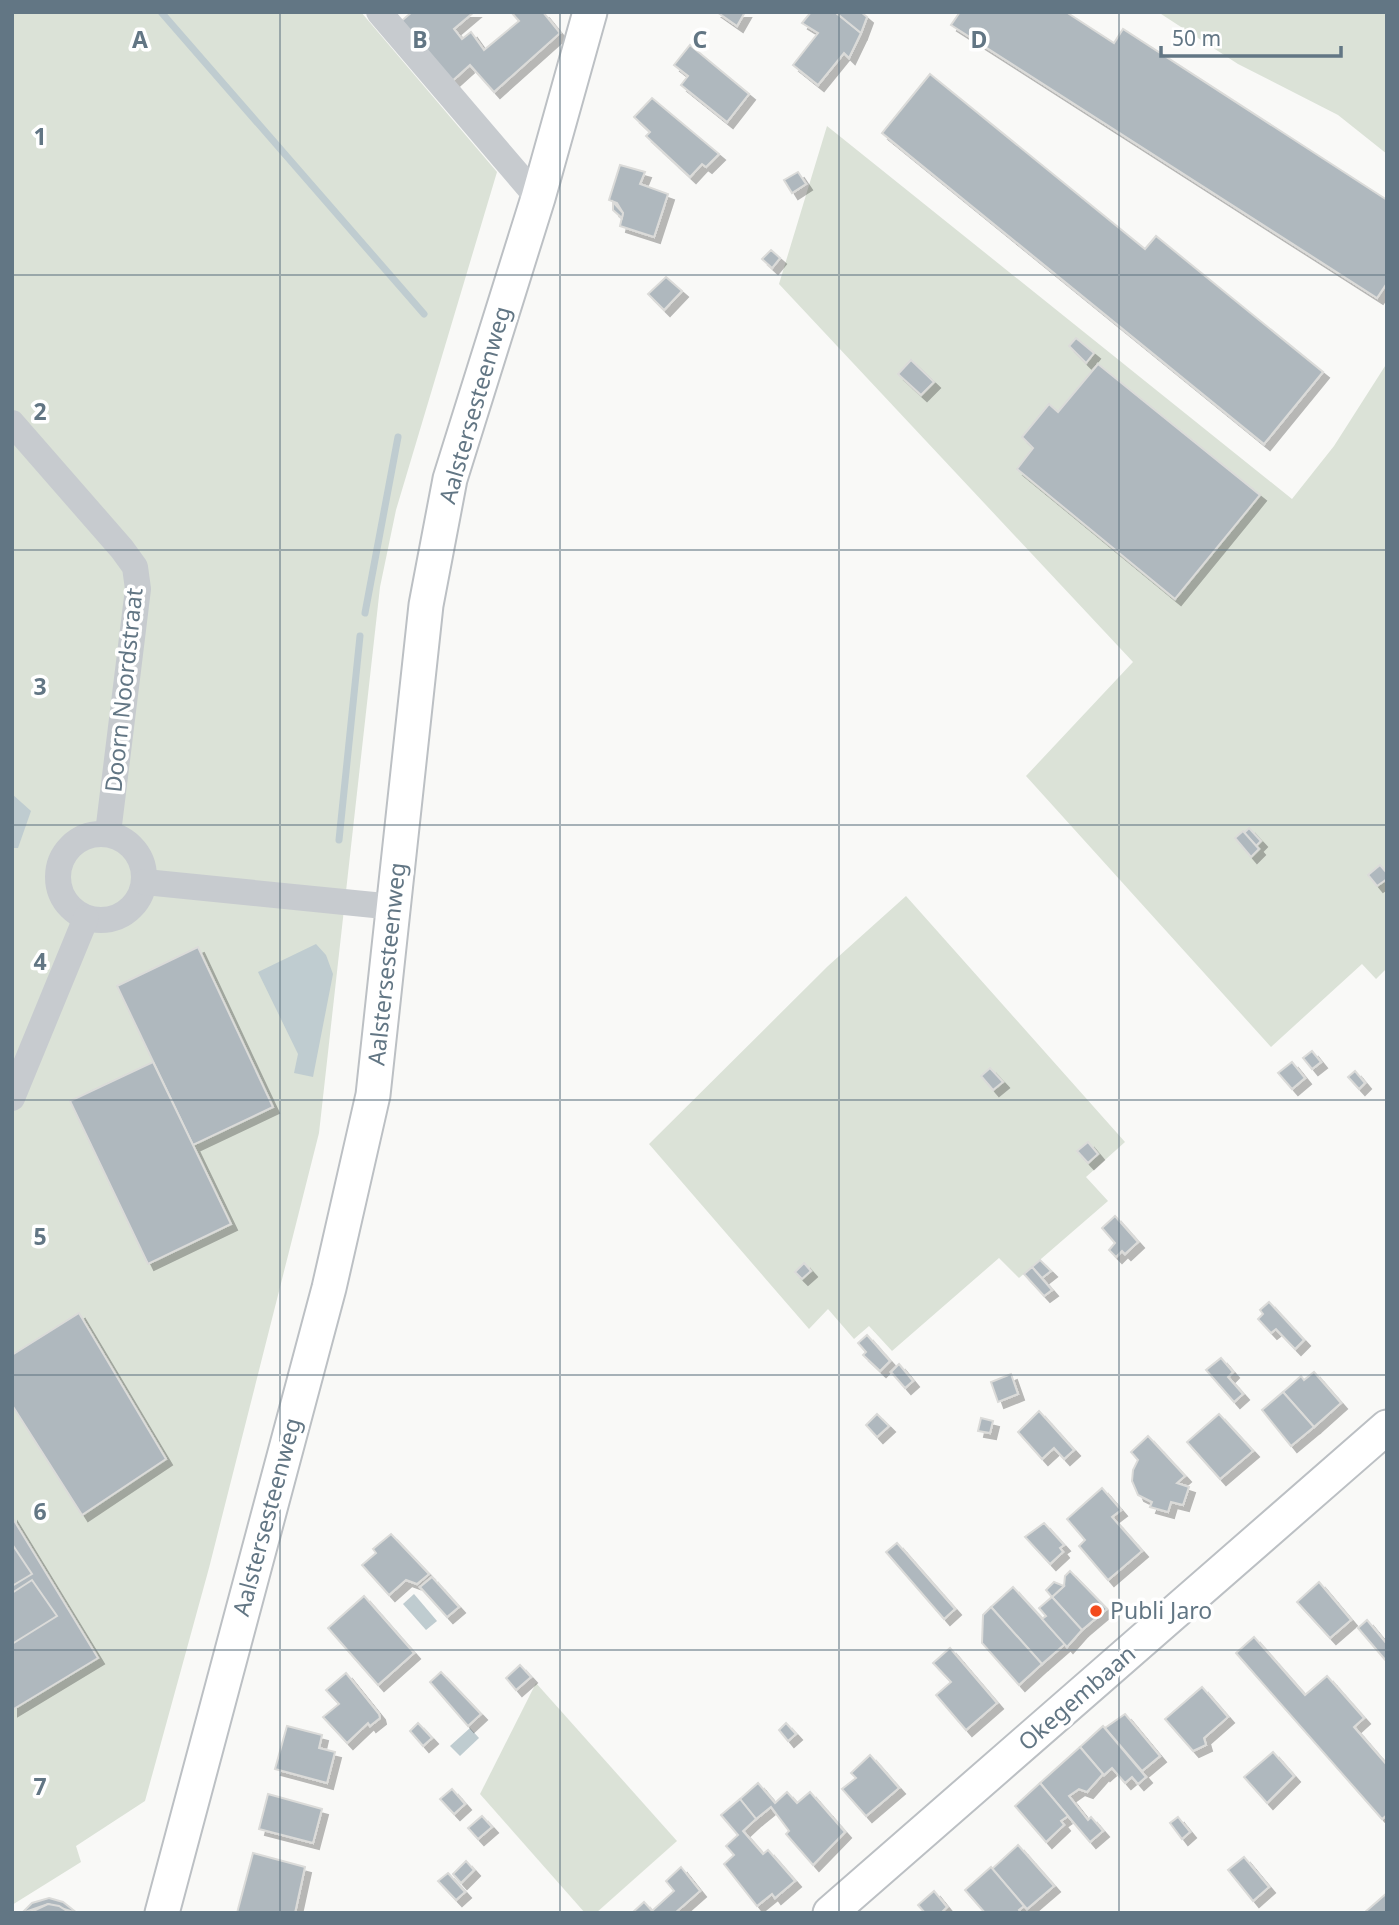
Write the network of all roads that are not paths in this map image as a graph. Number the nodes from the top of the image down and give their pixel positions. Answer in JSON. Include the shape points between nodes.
{"nodes":[{"id":1,"x":379,"y":12,"type":"edge"},
{"id":2,"x":590,"y":12,"type":"edge"},
{"id":3,"x":538,"y":198,"type":"junction"},
{"id":4,"x":12,"y":424,"type":"edge"},
{"id":5,"x":108,"y":833,"type":"junction"},
{"id":6,"x":145,"y":882,"type":"junction"},
{"id":7,"x":394,"y":907,"type":"junction"},
{"id":8,"x":86,"y":918,"type":"junction"},
{"id":9,"x":12,"y":1098,"type":"edge"},
{"id":10,"x":1387,"y":1427,"type":"edge"},
{"id":11,"x":162,"y":1913,"type":"edge"},
{"id":12,"x":830,"y":1913,"type":"edge"}],
"edges":[{"from":1,"to":3,"type":"street"},
{"from":2,"to":3,"type":"main road","name":"Aalstersesteenweg"},
{"from":3,"to":7,"type":"main road","name":"Aalstersesteenweg","via":[[450,479],[426,605]]},
{"from":4,"to":5,"type":"street","name":"Doorn Noordstraat","via":[[135,568],[138,589]]},
{"from":5,"to":6,"type":"street","via":[[135,848],[144,866]]},
{"from":5,"to":8,"type":"street","via":[[78,839],[60,861],[60,892],[74,911]]},
{"from":6,"to":7,"type":"street"},
{"from":6,"to":8,"type":"street","via":[[136,902],[120,916]]},
{"from":7,"to":11,"type":"main road","name":"Aalstersesteenweg","via":[[373,1095],[351,1200]]},
{"from":8,"to":9,"type":"street"},
{"from":10,"to":12,"type":"main road","name":"Okegembaan"}]}
